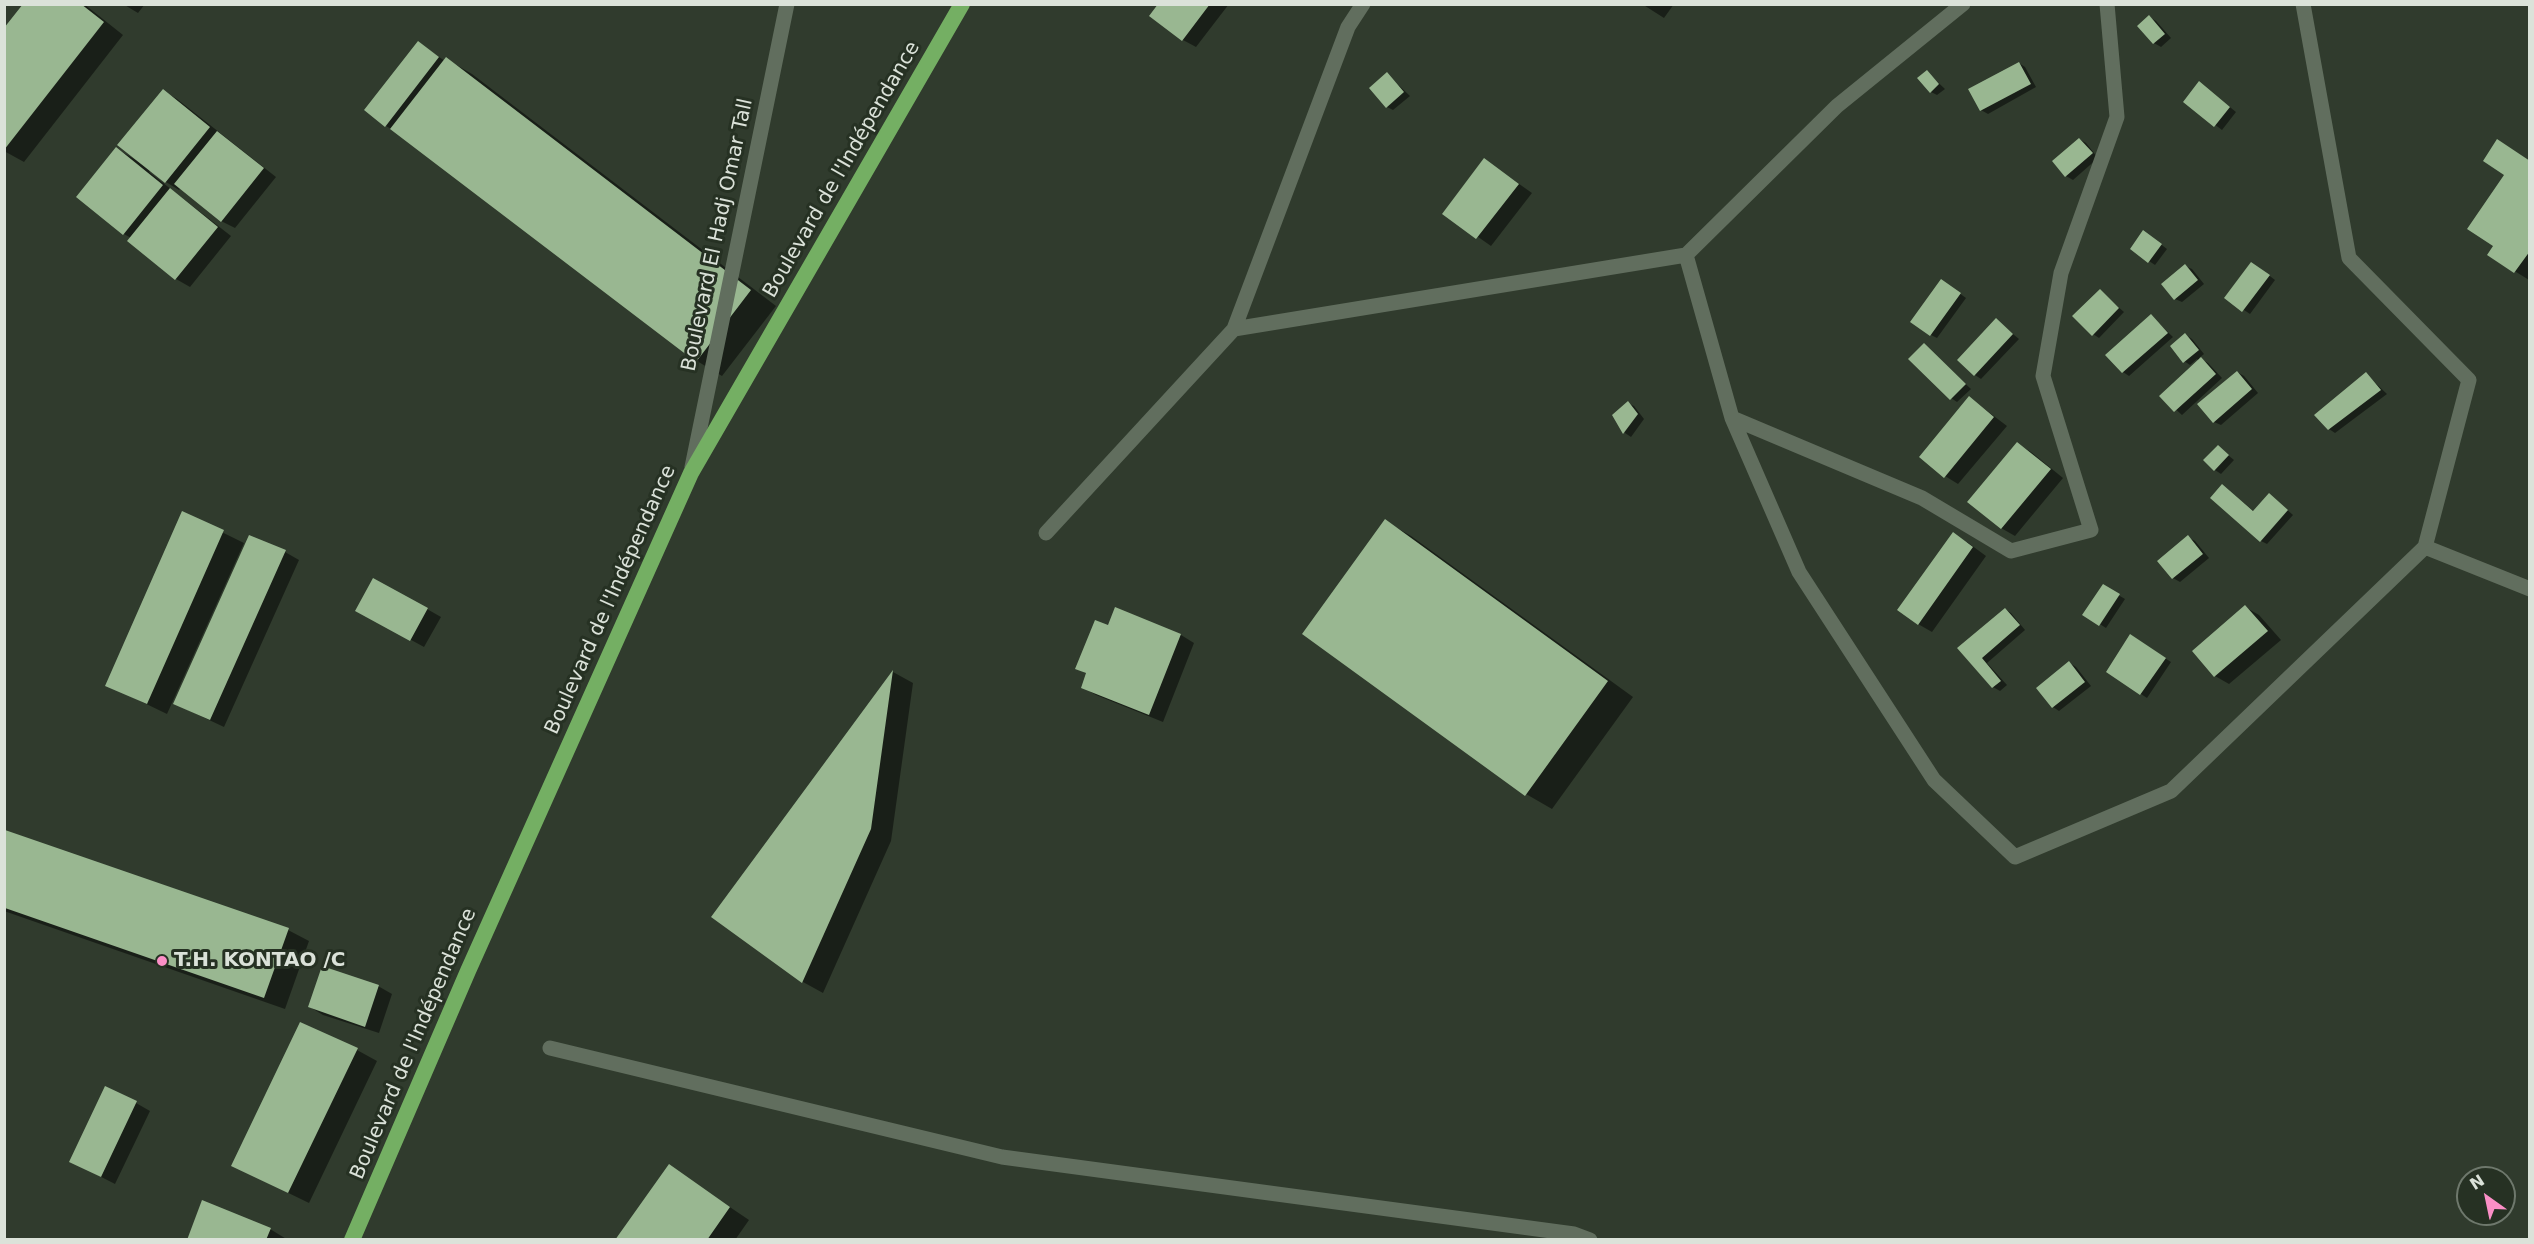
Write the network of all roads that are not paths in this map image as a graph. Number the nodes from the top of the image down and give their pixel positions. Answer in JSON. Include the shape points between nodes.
{"nodes":[{"id":1,"x":787,"y":4,"type":"edge"},
{"id":2,"x":962,"y":4,"type":"edge"},
{"id":3,"x":1363,"y":4,"type":"edge"},
{"id":4,"x":1963,"y":4,"type":"edge"},
{"id":5,"x":2107,"y":4,"type":"edge"},
{"id":6,"x":2303,"y":4,"type":"edge"},
{"id":7,"x":1686,"y":255,"type":"junction"},
{"id":8,"x":1234,"y":328,"type":"junction"},
{"id":9,"x":1732,"y":418,"type":"junction"},
{"id":10,"x":691,"y":473,"type":"junction"},
{"id":11,"x":1046,"y":533,"type":"dead end"},
{"id":12,"x":2425,"y":547,"type":"junction"},
{"id":13,"x":2529,"y":589,"type":"edge"},
{"id":14,"x":550,"y":1048,"type":"dead end"},
{"id":15,"x":352,"y":1239,"type":"edge"},
{"id":16,"x":1590,"y":1239,"type":"edge"}],
"edges":[{"from":1,"to":10,"type":"street","name":"Boulevard El Hadj Omar Tall"},
{"from":2,"to":10,"type":"highway","name":"Boulevard de l'Indépendance"},
{"from":3,"to":8,"type":"street","via":[[1348,27]]},
{"from":4,"to":7,"type":"street","via":[[1836,106]]},
{"from":5,"to":9,"type":"street","via":[[2117,117],[2061,273],[2043,376],[2091,530],[2011,551],[1922,498]]},
{"from":6,"to":12,"type":"street","via":[[2349,258],[2469,381]]},
{"from":7,"to":8,"type":"street"},
{"from":7,"to":9,"type":"street"},
{"from":8,"to":11,"type":"street"},
{"from":9,"to":12,"type":"street","via":[[1799,572],[1934,780],[2015,858],[2171,791]]},
{"from":10,"to":15,"type":"highway","name":"Boulevard de l'Indépendance"},
{"from":12,"to":13,"type":"street"},
{"from":14,"to":16,"type":"street","via":[[1002,1156]]}]}
